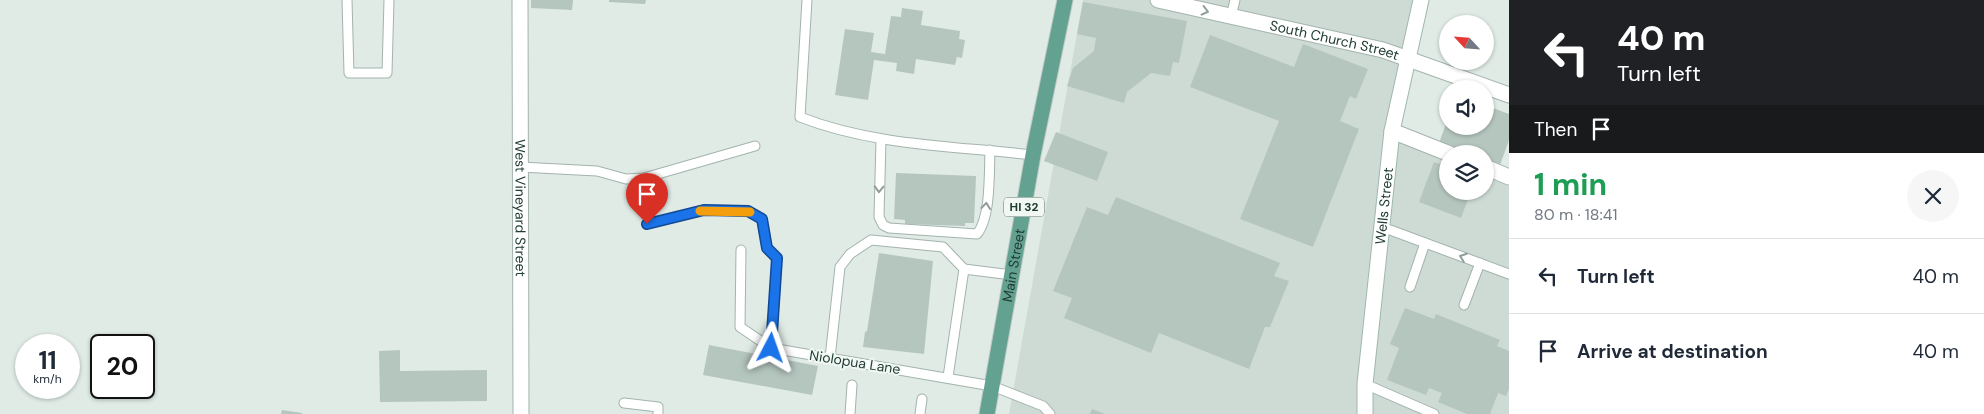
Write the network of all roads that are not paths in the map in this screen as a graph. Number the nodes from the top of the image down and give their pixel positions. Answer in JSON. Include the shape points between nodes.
{"nodes":[{"id":1,"x":347,"y":0,"type":"edge"},
{"id":2,"x":389,"y":0,"type":"edge"},
{"id":3,"x":520,"y":0,"type":"edge"},
{"id":4,"x":807,"y":0,"type":"edge"},
{"id":5,"x":1065,"y":0,"type":"edge"},
{"id":6,"x":1158,"y":0,"type":"edge"},
{"id":7,"x":1235,"y":0,"type":"edge"},
{"id":8,"x":1421,"y":0,"type":"edge"},
{"id":9,"x":1176,"y":2,"type":"edge"},
{"id":10,"x":1231,"y":17,"type":"junction"},
{"id":11,"x":1408,"y":59,"type":"junction"},
{"id":12,"x":1509,"y":94,"type":"edge"},
{"id":13,"x":1392,"y":131,"type":"junction"},
{"id":14,"x":881,"y":140,"type":"junction"},
{"id":15,"x":755,"y":146,"type":"dead end"},
{"id":16,"x":990,"y":150,"type":"junction"},
{"id":17,"x":1439,"y":150,"type":"edge"},
{"id":18,"x":1033,"y":156,"type":"junction"},
{"id":19,"x":520,"y":167,"type":"junction"},
{"id":20,"x":1494,"y":171,"type":"edge"},
{"id":21,"x":1509,"y":177,"type":"edge"},
{"id":22,"x":647,"y":224,"type":"dead end"},
{"id":23,"x":1382,"y":227,"type":"junction"},
{"id":24,"x":1425,"y":243,"type":"junction"},
{"id":25,"x":741,"y":250,"type":"dead end"},
{"id":26,"x":1480,"y":263,"type":"junction"},
{"id":27,"x":964,"y":269,"type":"junction"},
{"id":28,"x":1509,"y":274,"type":"edge"},
{"id":29,"x":1012,"y":275,"type":"junction"},
{"id":30,"x":1410,"y":286,"type":"dead end"},
{"id":31,"x":1464,"y":305,"type":"dead end"},
{"id":32,"x":771,"y":348,"type":"junction"},
{"id":33,"x":830,"y":358,"type":"junction"},
{"id":34,"x":948,"y":377,"type":"junction"},
{"id":35,"x":1365,"y":384,"type":"junction"},
{"id":36,"x":852,"y":386,"type":"dead end"},
{"id":37,"x":992,"y":386,"type":"junction"},
{"id":38,"x":922,"y":398,"type":"dead end"},
{"id":39,"x":624,"y":403,"type":"dead end"},
{"id":40,"x":521,"y":414,"type":"edge"},
{"id":41,"x":658,"y":414,"type":"edge"},
{"id":42,"x":850,"y":414,"type":"edge"},
{"id":43,"x":920,"y":414,"type":"edge"},
{"id":44,"x":987,"y":414,"type":"edge"},
{"id":45,"x":1050,"y":414,"type":"edge"},
{"id":46,"x":1365,"y":414,"type":"edge"},
{"id":47,"x":1434,"y":414,"type":"edge"}],
"edges":[{"from":1,"to":2,"type":"lane","via":[[349,73],[387,73]]},
{"from":3,"to":19,"type":"street","name":"West Vineyard Street"},
{"from":4,"to":14,"type":"lane","via":[[800,117]]},
{"from":5,"to":18,"type":"main road","name":"Main Street","number":"HI 32"},
{"from":6,"to":9,"type":"street","name":"South Church Street"},
{"from":7,"to":10,"type":"lane"},
{"from":8,"to":11,"type":"street","name":"Wells Street"},
{"from":9,"to":10,"type":"street","name":"South Church Street","one_way":true},
{"from":10,"to":11,"type":"street","name":"South Church Street","via":[[1383,50]]},
{"from":11,"to":12,"type":"street","name":"South Church Street"},
{"from":11,"to":13,"type":"street","name":"Wells Street"},
{"from":13,"to":17,"type":"street"},
{"from":13,"to":23,"type":"street","name":"Wells Street"},
{"from":14,"to":16,"type":"lane"},
{"from":14,"to":16,"type":"lane","one_way":true,"via":[[879,217],[889,228],[977,234],[982,228],[986,209]]},
{"from":15,"to":19,"type":"lane","via":[[644,178],[626,179],[597,171]]},
{"from":16,"to":18,"type":"lane"},
{"from":18,"to":29,"type":"main road","name":"Main Street","number":"HI 32"},
{"from":19,"to":40,"type":"street","name":"West Vineyard Street"},
{"from":20,"to":21,"type":"street"},
{"from":22,"to":32,"type":"lane","via":[[704,210],[748,211],[762,219],[767,248],[777,258]]},
{"from":23,"to":24,"type":"lane"},
{"from":23,"to":35,"type":"street","name":"Wells Street"},
{"from":26,"to":24,"type":"lane","one_way":true},
{"from":24,"to":30,"type":"lane"},
{"from":25,"to":32,"type":"lane","name":"Niolopua Lane","via":[[740,327]]},
{"from":26,"to":28,"type":"lane"},
{"from":26,"to":31,"type":"lane"},
{"from":27,"to":29,"type":"lane"},
{"from":27,"to":33,"type":"lane","via":[[943,247],[871,240],[850,254],[840,267]]},
{"from":27,"to":34,"type":"lane"},
{"from":29,"to":37,"type":"main road","name":"Main Street","number":"HI 32"},
{"from":32,"to":33,"type":"lane","name":"Niolopua Lane"},
{"from":33,"to":34,"type":"lane","name":"Niolopua Lane"},
{"from":34,"to":37,"type":"lane","name":"Niolopua Lane"},
{"from":35,"to":46,"type":"street","name":"Wells Street"},
{"from":35,"to":47,"type":"lane"},
{"from":36,"to":42,"type":"lane"},
{"from":37,"to":44,"type":"main road","name":"Main Street","number":"HI 32"},
{"from":37,"to":45,"type":"lane","name":"Niolopua Lane","via":[[1043,406]]},
{"from":38,"to":43,"type":"lane"},
{"from":39,"to":41,"type":"lane","via":[[658,407]]}]}
